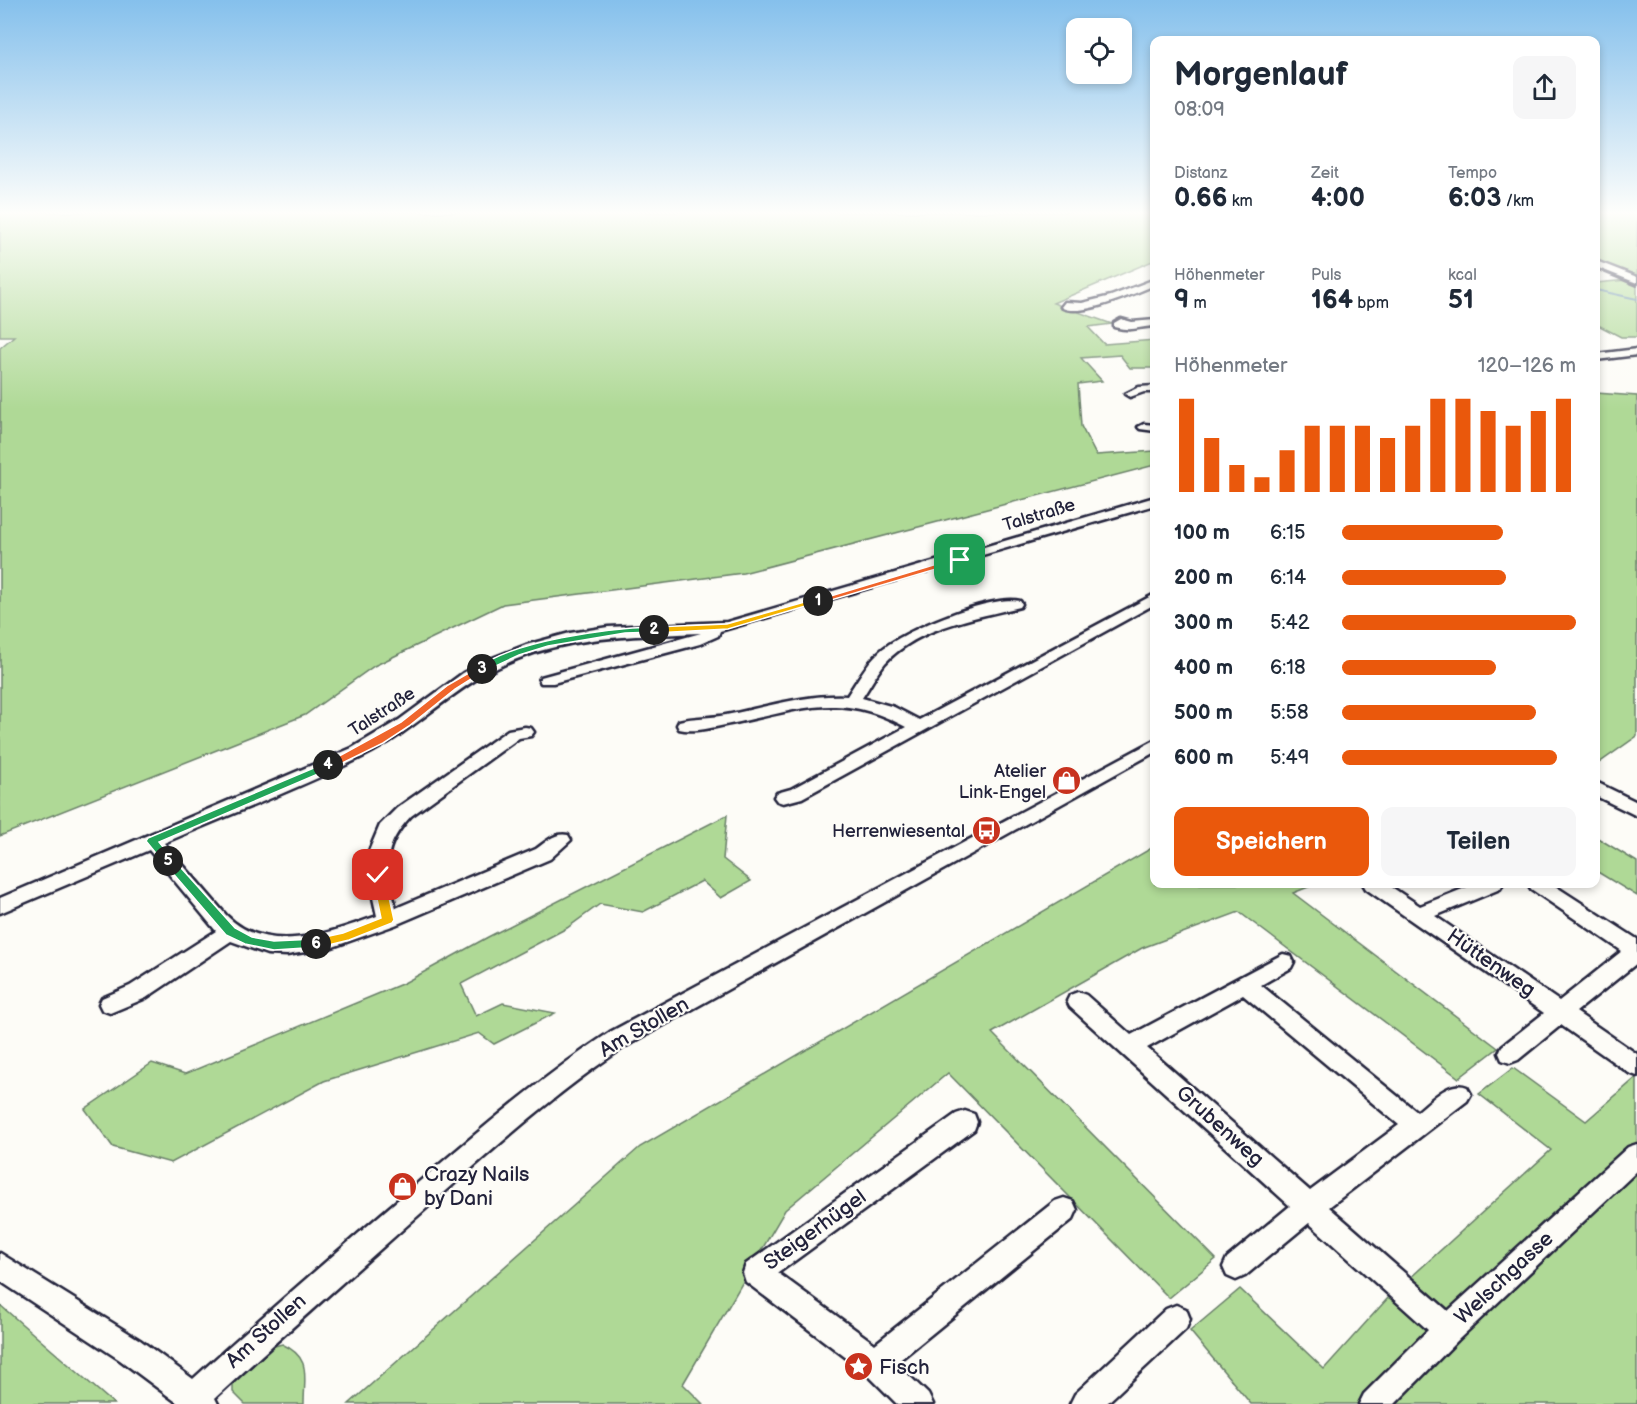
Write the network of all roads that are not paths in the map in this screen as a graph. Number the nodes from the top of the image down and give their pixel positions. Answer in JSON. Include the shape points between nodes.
{"nodes":[{"id":1,"x":1150,"y":284,"type":"edge"},
{"id":2,"x":1083,"y":306,"type":"dead end"},
{"id":3,"x":1150,"y":323,"type":"edge"},
{"id":4,"x":1135,"y":324,"type":"dead end"},
{"id":5,"x":1636,"y":351,"type":"edge"},
{"id":6,"x":1600,"y":356,"type":"edge"},
{"id":7,"x":1150,"y":389,"type":"edge"},
{"id":8,"x":1130,"y":394,"type":"dead end"},
{"id":9,"x":1150,"y":502,"type":"edge"},
{"id":10,"x":1150,"y":601,"type":"edge"},
{"id":11,"x":1015,"y":604,"type":"dead end"},
{"id":12,"x":728,"y":626,"type":"junction"},
{"id":13,"x":547,"y":680,"type":"dead end"},
{"id":14,"x":852,"y":701,"type":"junction"},
{"id":15,"x":685,"y":725,"type":"dead end"},
{"id":16,"x":919,"y":727,"type":"junction"},
{"id":17,"x":525,"y":732,"type":"dead end"},
{"id":18,"x":1150,"y":748,"type":"edge"},
{"id":19,"x":1600,"y":790,"type":"edge"},
{"id":20,"x":783,"y":797,"type":"dead end"},
{"id":21,"x":1637,"y":810,"type":"edge"},
{"id":22,"x":561,"y":840,"type":"dead end"},
{"id":23,"x":152,"y":841,"type":"junction"},
{"id":24,"x":1379,"y":888,"type":"edge"},
{"id":25,"x":1483,"y":888,"type":"edge"},
{"id":26,"x":1544,"y":888,"type":"edge"},
{"id":27,"x":0,"y":906,"type":"edge"},
{"id":28,"x":1420,"y":914,"type":"junction"},
{"id":29,"x":388,"y":920,"type":"junction"},
{"id":30,"x":230,"y":932,"type":"junction"},
{"id":31,"x":1637,"y":950,"type":"edge"},
{"id":32,"x":1283,"y":962,"type":"dead end"},
{"id":33,"x":1245,"y":984,"type":"junction"},
{"id":34,"x":1078,"y":1001,"type":"dead end"},
{"id":35,"x":110,"y":1004,"type":"dead end"},
{"id":36,"x":1561,"y":1012,"type":"junction"},
{"id":37,"x":1131,"y":1046,"type":"junction"},
{"id":38,"x":1510,"y":1053,"type":"dead end"},
{"id":39,"x":1637,"y":1066,"type":"edge"},
{"id":40,"x":1459,"y":1094,"type":"dead end"},
{"id":41,"x":965,"y":1122,"type":"dead end"},
{"id":42,"x":1416,"y":1125,"type":"junction"},
{"id":43,"x":1637,"y":1155,"type":"edge"},
{"id":44,"x":1310,"y":1206,"type":"junction"},
{"id":45,"x":1064,"y":1210,"type":"dead end"},
{"id":46,"x":0,"y":1266,"type":"edge"},
{"id":47,"x":1236,"y":1267,"type":"dead end"},
{"id":48,"x":1176,"y":1319,"type":"dead end"},
{"id":49,"x":1448,"y":1330,"type":"junction"},
{"id":50,"x":875,"y":1362,"type":"junction"},
{"id":51,"x":199,"y":1400,"type":"edge"},
{"id":52,"x":918,"y":1404,"type":"edge"},
{"id":53,"x":1085,"y":1404,"type":"edge"},
{"id":54,"x":1374,"y":1404,"type":"edge"}],
"edges":[{"from":1,"to":2,"type":"street"},
{"from":3,"to":4,"type":"street"},
{"from":5,"to":6,"type":"street"},
{"from":7,"to":8,"type":"street"},
{"from":9,"to":12,"type":"street","name":"Talstraße"},
{"from":10,"to":16,"type":"street"},
{"from":11,"to":14,"type":"street","via":[[989,607],[913,636],[891,649]]},
{"from":12,"to":13,"type":"street","name":"Talstraße","via":[[695,641]]},
{"from":12,"to":23,"type":"street","name":"Talstraße","via":[[625,630],[574,637],[516,653],[452,687],[405,724],[358,752]]},
{"from":14,"to":15,"type":"street","via":[[797,702]]},
{"from":14,"to":16,"type":"street","via":[[880,707]]},
{"from":16,"to":20,"type":"street","via":[[796,794]]},
{"from":17,"to":29,"type":"street","via":[[514,734],[436,788],[387,830],[378,875]]},
{"from":18,"to":51,"type":"street","name":"Am Stollen","via":[[618,1039],[579,1065],[417,1198]]},
{"from":19,"to":21,"type":"street"},
{"from":22,"to":29,"type":"street","via":[[543,854]]},
{"from":23,"to":27,"type":"street","name":"Talstraße"},
{"from":23,"to":30,"type":"street"},
{"from":24,"to":28,"type":"street","name":"Hüttenweg"},
{"from":25,"to":28,"type":"street","name":"Hüttenweg"},
{"from":26,"to":31,"type":"street"},
{"from":28,"to":36,"type":"street","name":"Hüttenweg"},
{"from":29,"to":30,"type":"street","via":[[345,937],[310,945],[274,946]]},
{"from":30,"to":35,"type":"street","via":[[138,992]]},
{"from":31,"to":36,"type":"street"},
{"from":32,"to":33,"type":"street"},
{"from":33,"to":37,"type":"street"},
{"from":33,"to":42,"type":"street"},
{"from":34,"to":37,"type":"street","name":"Grubenweg"},
{"from":36,"to":38,"type":"street"},
{"from":36,"to":39,"type":"street","name":"Hüttenweg"},
{"from":37,"to":44,"type":"street","name":"Grubenweg"},
{"from":40,"to":42,"type":"street"},
{"from":41,"to":50,"type":"street","name":"Steigerhügel","via":[[756,1273]]},
{"from":42,"to":44,"type":"street"},
{"from":43,"to":49,"type":"street","name":"Welschgasse"},
{"from":44,"to":47,"type":"street"},
{"from":44,"to":49,"type":"street","name":"Grubenweg"},
{"from":45,"to":50,"type":"street"},
{"from":46,"to":51,"type":"street"},
{"from":48,"to":53,"type":"street"},
{"from":49,"to":54,"type":"street","name":"Welschgasse"},
{"from":50,"to":52,"type":"street","name":"Steigerhügel"}]}
